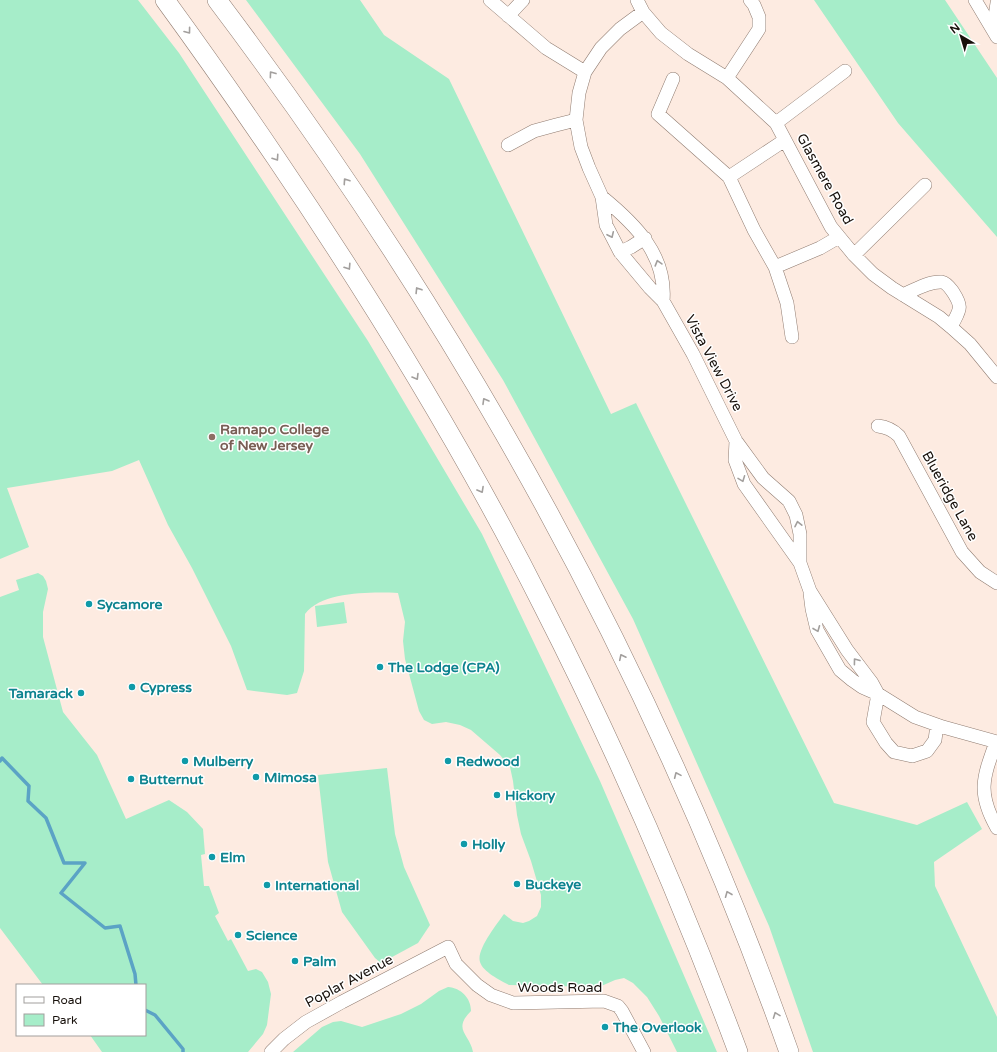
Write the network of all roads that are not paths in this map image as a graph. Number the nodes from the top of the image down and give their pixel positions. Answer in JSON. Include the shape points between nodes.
{"nodes":[{"id":1,"x":165,"y":0,"type":"edge"},
{"id":2,"x":217,"y":0,"type":"edge"},
{"id":3,"x":490,"y":0,"type":"edge"},
{"id":4,"x":523,"y":0,"type":"edge"},
{"id":5,"x":637,"y":0,"type":"edge"},
{"id":6,"x":750,"y":0,"type":"edge"},
{"id":7,"x":975,"y":0,"type":"edge"},
{"id":8,"x":997,"y":3,"type":"edge"},
{"id":9,"x":643,"y":12,"type":"junction"},
{"id":10,"x":508,"y":16,"type":"junction"},
{"id":11,"x":995,"y":34,"type":"edge"},
{"id":12,"x":845,"y":71,"type":"dead end"},
{"id":13,"x":585,"y":72,"type":"junction"},
{"id":14,"x":727,"y":78,"type":"junction"},
{"id":15,"x":673,"y":79,"type":"dead end"},
{"id":16,"x":576,"y":120,"type":"junction"},
{"id":17,"x":776,"y":122,"type":"junction"},
{"id":18,"x":785,"y":140,"type":"junction"},
{"id":19,"x":508,"y":145,"type":"dead end"},
{"id":20,"x":729,"y":177,"type":"junction"},
{"id":21,"x":925,"y":186,"type":"dead end"},
{"id":22,"x":602,"y":197,"type":"junction"},
{"id":23,"x":839,"y":237,"type":"junction"},
{"id":24,"x":645,"y":238,"type":"junction"},
{"id":25,"x":620,"y":252,"type":"junction"},
{"id":26,"x":854,"y":255,"type":"junction"},
{"id":27,"x":774,"y":267,"type":"junction"},
{"id":28,"x":903,"y":295,"type":"junction"},
{"id":29,"x":663,"y":301,"type":"junction"},
{"id":30,"x":951,"y":327,"type":"junction"},
{"id":31,"x":792,"y":337,"type":"dead end"},
{"id":32,"x":997,"y":377,"type":"edge"},
{"id":33,"x":878,"y":426,"type":"dead end"},
{"id":34,"x":736,"y":441,"type":"junction"},
{"id":35,"x":800,"y":563,"type":"junction"},
{"id":36,"x":997,"y":583,"type":"edge"},
{"id":37,"x":810,"y":591,"type":"junction"},
{"id":38,"x":878,"y":694,"type":"junction"},
{"id":39,"x":937,"y":725,"type":"junction"},
{"id":40,"x":997,"y":742,"type":"edge"},
{"id":41,"x":997,"y":828,"type":"edge"},
{"id":42,"x":448,"y":947,"type":"joint"},
{"id":43,"x":271,"y":1052,"type":"edge"},
{"id":44,"x":644,"y":1052,"type":"edge"},
{"id":45,"x":738,"y":1052,"type":"edge"},
{"id":46,"x":789,"y":1052,"type":"edge"}],
"edges":[{"from":1,"to":45,"type":"highway","one_way":true,"via":[[223,80],[367,296],[434,407],[509,541],[569,657],[622,768],[688,922]]},
{"from":46,"to":2,"type":"highway","one_way":true,"via":[[735,912],[665,748],[612,636],[555,525],[475,382],[410,278],[307,123]]},
{"from":3,"to":10,"type":"street"},
{"from":4,"to":10,"type":"street"},
{"from":5,"to":9,"type":"street","name":"Glasmere Road"},
{"from":6,"to":14,"type":"street","via":[[759,18],[759,29]]},
{"from":7,"to":11,"type":"street"},
{"from":8,"to":11,"type":"street"},
{"from":9,"to":13,"type":"street","name":"Vista View Drive","via":[[620,29],[601,48]]},
{"from":9,"to":14,"type":"street","name":"Glasmere Road","via":[[661,33],[688,54]]},
{"from":10,"to":13,"type":"street","via":[[546,48]]},
{"from":12,"to":17,"type":"street"},
{"from":13,"to":16,"type":"street","name":"Vista View Drive","via":[[579,93]]},
{"from":14,"to":17,"type":"street","name":"Glasmere Road"},
{"from":15,"to":20,"type":"street","via":[[658,114]]},
{"from":16,"to":19,"type":"street","via":[[534,131]]},
{"from":16,"to":22,"type":"street","name":"Vista View Drive","via":[[581,147]]},
{"from":17,"to":18,"type":"street","name":"Glasmere Road"},
{"from":18,"to":20,"type":"street"},
{"from":18,"to":23,"type":"street","name":"Glasmere Road","via":[[831,227]]},
{"from":20,"to":27,"type":"street"},
{"from":21,"to":26,"type":"street"},
{"from":22,"to":24,"type":"street","name":"Vista View Drive"},
{"from":22,"to":25,"type":"street","name":"Vista View Drive","one_way":true,"via":[[606,225]]},
{"from":23,"to":26,"type":"street","name":"Glasmere Road"},
{"from":23,"to":27,"type":"street","via":[[820,248]]},
{"from":24,"to":25,"type":"street"},
{"from":29,"to":24,"type":"street","name":"Vista View Drive","one_way":true,"via":[[662,276],[655,254]]},
{"from":25,"to":29,"type":"street","name":"Vista View Drive"},
{"from":26,"to":28,"type":"street","name":"Glasmere Road","via":[[873,274]]},
{"from":27,"to":31,"type":"street","via":[[787,303]]},
{"from":28,"to":30,"type":"street","name":"Glasmere Road"},
{"from":28,"to":30,"type":"street","via":[[931,284],[943,282],[948,285],[960,308]]},
{"from":29,"to":34,"type":"street","name":"Vista View Drive","via":[[693,354]]},
{"from":30,"to":32,"type":"street","name":"Glasmere Road","via":[[970,344]]},
{"from":33,"to":36,"type":"street","name":"Blueridge Lane","via":[[893,430],[899,436],[962,552],[980,572]]},
{"from":34,"to":35,"type":"street","name":"Vista View Drive","one_way":true,"via":[[735,460],[744,484]]},
{"from":35,"to":34,"type":"street","name":"Vista View Drive","one_way":true,"via":[[800,534],[796,515],[789,501],[764,478]]},
{"from":35,"to":37,"type":"street","name":"Vista View Drive"},
{"from":38,"to":37,"type":"street","name":"Vista View Drive","one_way":true},
{"from":37,"to":38,"type":"street","name":"Vista View Drive","one_way":true,"via":[[817,630],[840,670],[862,687]]},
{"from":38,"to":39,"type":"street","name":"Vista View Drive","via":[[915,717]]},
{"from":38,"to":39,"type":"street","via":[[873,722],[894,752],[912,756],[926,751],[935,740]]},
{"from":39,"to":40,"type":"street","name":"Vista View Drive"},
{"from":40,"to":41,"type":"street","via":[[986,770],[984,796],[987,810]]},
{"from":42,"to":43,"type":"street","name":"Poplar Avenue","via":[[306,1022]]},
{"from":42,"to":44,"type":"street","name":"Woods Road","via":[[456,964],[477,985],[491,995],[513,1003],[604,1001],[618,1006]]}]}
